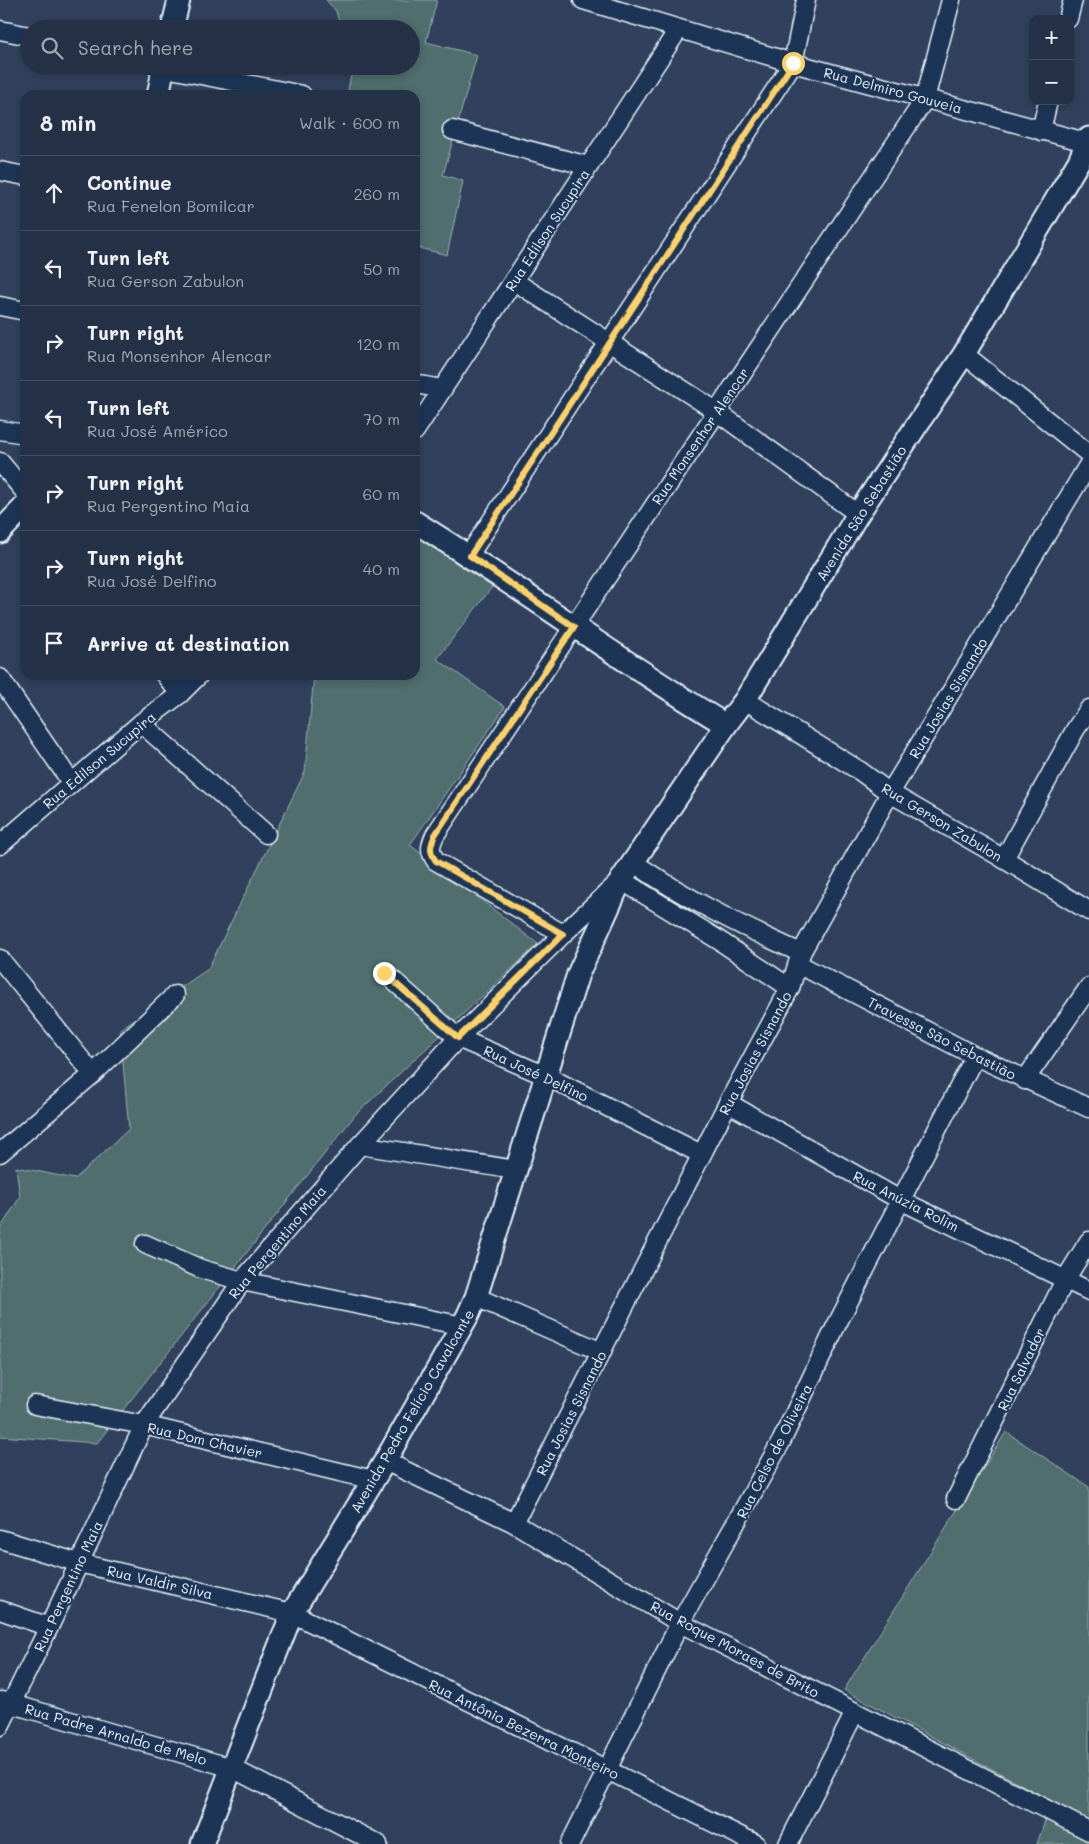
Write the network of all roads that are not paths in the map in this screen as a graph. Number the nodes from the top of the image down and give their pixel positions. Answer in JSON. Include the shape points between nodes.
{"nodes":[{"id":1,"x":179,"y":0,"type":"edge"},
{"id":2,"x":583,"y":0,"type":"edge"},
{"id":3,"x":806,"y":0,"type":"edge"},
{"id":4,"x":951,"y":0,"type":"edge"},
{"id":5,"x":1073,"y":0,"type":"edge"},
{"id":6,"x":1069,"y":15,"type":"edge"},
{"id":7,"x":174,"y":20,"type":"edge"},
{"id":8,"x":0,"y":30,"type":"edge"},
{"id":9,"x":678,"y":30,"type":"junction"},
{"id":10,"x":20,"y":34,"type":"edge"},
{"id":11,"x":793,"y":63,"type":"junction"},
{"id":12,"x":160,"y":75,"type":"edge"},
{"id":13,"x":201,"y":75,"type":"edge"},
{"id":14,"x":159,"y":90,"type":"edge"},
{"id":15,"x":277,"y":90,"type":"edge"},
{"id":16,"x":925,"y":99,"type":"junction"},
{"id":17,"x":1047,"y":105,"type":"edge"},
{"id":18,"x":452,"y":130,"type":"dead end"},
{"id":19,"x":1041,"y":131,"type":"junction"},
{"id":20,"x":1086,"y":148,"type":"edge"},
{"id":21,"x":588,"y":166,"type":"junction"},
{"id":22,"x":0,"y":171,"type":"edge"},
{"id":23,"x":20,"y":175,"type":"edge"},
{"id":24,"x":514,"y":281,"type":"junction"},
{"id":25,"x":0,"y":306,"type":"edge"},
{"id":26,"x":20,"y":310,"type":"edge"},
{"id":27,"x":609,"y":343,"type":"junction"},
{"id":28,"x":964,"y":354,"type":"junction"},
{"id":29,"x":420,"y":385,"type":"edge"},
{"id":30,"x":442,"y":389,"type":"junction"},
{"id":31,"x":716,"y":411,"type":"junction"},
{"id":32,"x":420,"y":423,"type":"edge"},
{"id":33,"x":0,"y":430,"type":"edge"},
{"id":34,"x":20,"y":433,"type":"edge"},
{"id":35,"x":1089,"y":454,"type":"edge"},
{"id":36,"x":0,"y":462,"type":"edge"},
{"id":37,"x":1089,"y":464,"type":"edge"},
{"id":38,"x":20,"y":486,"type":"edge"},
{"id":39,"x":20,"y":511,"type":"edge"},
{"id":40,"x":858,"y":514,"type":"junction"},
{"id":41,"x":420,"y":525,"type":"edge"},
{"id":42,"x":0,"y":532,"type":"edge"},
{"id":43,"x":470,"y":556,"type":"junction"},
{"id":44,"x":574,"y":627,"type":"junction"},
{"id":45,"x":0,"y":678,"type":"edge"},
{"id":46,"x":169,"y":680,"type":"edge"},
{"id":47,"x":194,"y":680,"type":"edge"},
{"id":48,"x":180,"y":694,"type":"junction"},
{"id":49,"x":745,"y":700,"type":"junction"},
{"id":50,"x":1089,"y":709,"type":"edge"},
{"id":51,"x":141,"y":724,"type":"junction"},
{"id":52,"x":726,"y":724,"type":"junction"},
{"id":53,"x":71,"y":782,"type":"junction"},
{"id":54,"x":890,"y":794,"type":"junction"},
{"id":55,"x":266,"y":834,"type":"dead end"},
{"id":56,"x":0,"y":845,"type":"edge"},
{"id":57,"x":1004,"y":859,"type":"junction"},
{"id":58,"x":634,"y":863,"type":"junction"},
{"id":59,"x":621,"y":880,"type":"junction"},
{"id":60,"x":1089,"y":910,"type":"edge"},
{"id":61,"x":563,"y":934,"type":"junction"},
{"id":62,"x":799,"y":958,"type":"junction"},
{"id":63,"x":0,"y":959,"type":"edge"},
{"id":64,"x":384,"y":973,"type":"dead end"},
{"id":65,"x":1089,"y":987,"type":"edge"},
{"id":66,"x":790,"y":988,"type":"junction"},
{"id":67,"x":175,"y":995,"type":"dead end"},
{"id":68,"x":458,"y":1038,"type":"junction"},
{"id":69,"x":975,"y":1056,"type":"junction"},
{"id":70,"x":93,"y":1074,"type":"junction"},
{"id":71,"x":546,"y":1076,"type":"junction"},
{"id":72,"x":1025,"y":1080,"type":"junction"},
{"id":73,"x":728,"y":1103,"type":"junction"},
{"id":74,"x":1089,"y":1108,"type":"edge"},
{"id":75,"x":360,"y":1145,"type":"junction"},
{"id":76,"x":0,"y":1152,"type":"edge"},
{"id":77,"x":701,"y":1154,"type":"junction"},
{"id":78,"x":516,"y":1170,"type":"junction"},
{"id":79,"x":902,"y":1201,"type":"junction"},
{"id":80,"x":1089,"y":1241,"type":"edge"},
{"id":81,"x":145,"y":1244,"type":"dead end"},
{"id":82,"x":1065,"y":1280,"type":"junction"},
{"id":83,"x":242,"y":1281,"type":"junction"},
{"id":84,"x":1089,"y":1291,"type":"edge"},
{"id":85,"x":476,"y":1297,"type":"junction"},
{"id":86,"x":463,"y":1326,"type":"junction"},
{"id":87,"x":602,"y":1352,"type":"junction"},
{"id":88,"x":35,"y":1405,"type":"dead end"},
{"id":89,"x":144,"y":1425,"type":"junction"},
{"id":90,"x":385,"y":1461,"type":"junction"},
{"id":91,"x":373,"y":1480,"type":"junction"},
{"id":92,"x":956,"y":1499,"type":"dead end"},
{"id":93,"x":514,"y":1523,"type":"junction"},
{"id":94,"x":0,"y":1538,"type":"edge"},
{"id":95,"x":79,"y":1563,"type":"junction"},
{"id":96,"x":0,"y":1610,"type":"edge"},
{"id":97,"x":292,"y":1613,"type":"junction"},
{"id":98,"x":680,"y":1623,"type":"junction"},
{"id":99,"x":49,"y":1627,"type":"junction"},
{"id":100,"x":6,"y":1702,"type":"edge"},
{"id":101,"x":855,"y":1712,"type":"junction"},
{"id":102,"x":0,"y":1726,"type":"edge"},
{"id":103,"x":232,"y":1768,"type":"junction"},
{"id":104,"x":606,"y":1770,"type":"junction"},
{"id":105,"x":1089,"y":1831,"type":"edge"},
{"id":106,"x":202,"y":1844,"type":"edge"},
{"id":107,"x":378,"y":1844,"type":"edge"},
{"id":108,"x":570,"y":1844,"type":"edge"},
{"id":109,"x":756,"y":1844,"type":"edge"},
{"id":110,"x":788,"y":1844,"type":"edge"}],
"edges":[{"from":1,"to":7,"type":"street"},
{"from":2,"to":9,"type":"street","name":"Rua Delmiro Gouveia"},
{"from":3,"to":11,"type":"street"},
{"from":4,"to":16,"type":"street","name":"Rua Monsenhor Alencar"},
{"from":5,"to":6,"type":"street"},
{"from":8,"to":10,"type":"street"},
{"from":9,"to":11,"type":"street","name":"Rua Delmiro Gouveia"},
{"from":9,"to":21,"type":"street","name":"Rua Edilson Sucupira"},
{"from":11,"to":16,"type":"street","name":"Rua Delmiro Gouveia"},
{"from":11,"to":27,"type":"street"},
{"from":12,"to":14,"type":"street"},
{"from":13,"to":15,"type":"street"},
{"from":16,"to":19,"type":"street","name":"Rua Delmiro Gouveia"},
{"from":16,"to":31,"type":"street","name":"Rua Monsenhor Alencar"},
{"from":17,"to":19,"type":"street"},
{"from":18,"to":21,"type":"street"},
{"from":19,"to":20,"type":"street","name":"Rua Delmiro Gouveia"},
{"from":20,"to":28,"type":"street","name":"Avenida São Sebastião"},
{"from":21,"to":24,"type":"street","name":"Rua Edilson Sucupira"},
{"from":22,"to":23,"type":"street"},
{"from":24,"to":27,"type":"street"},
{"from":24,"to":30,"type":"street","name":"Rua Edilson Sucupira"},
{"from":25,"to":26,"type":"street"},
{"from":27,"to":31,"type":"street"},
{"from":27,"to":43,"type":"street"},
{"from":28,"to":35,"type":"street"},
{"from":28,"to":40,"type":"street","name":"Avenida São Sebastião"},
{"from":29,"to":30,"type":"street"},
{"from":30,"to":32,"type":"street","name":"Rua Edilson Sucupira"},
{"from":31,"to":40,"type":"street"},
{"from":31,"to":44,"type":"street","name":"Rua Monsenhor Alencar"},
{"from":33,"to":34,"type":"street"},
{"from":36,"to":38,"type":"street"},
{"from":37,"to":54,"type":"street","name":"Rua Josias Sisnando"},
{"from":39,"to":42,"type":"street"},
{"from":40,"to":49,"type":"street","name":"Avenida São Sebastião"},
{"from":41,"to":43,"type":"street"},
{"from":43,"to":44,"type":"street"},
{"from":44,"to":52,"type":"street"},
{"from":44,"to":61,"type":"street","name":"Rua Monsenhor Alencar","via":[[430,845],[430,853],[436,861]]},
{"from":45,"to":53,"type":"street"},
{"from":46,"to":48,"type":"street"},
{"from":47,"to":48,"type":"street","name":"Rua Edilson Sucupira"},
{"from":48,"to":51,"type":"street","name":"Rua Edilson Sucupira"},
{"from":49,"to":52,"type":"street","name":"Avenida São Sebastião"},
{"from":49,"to":54,"type":"street","name":"Rua Gerson Zabulon","via":[[860,771]]},
{"from":50,"to":57,"type":"street"},
{"from":51,"to":53,"type":"street","name":"Rua Edilson Sucupira"},
{"from":51,"to":55,"type":"street"},
{"from":52,"to":58,"type":"street","name":"Avenida São Sebastião"},
{"from":53,"to":56,"type":"street","name":"Rua Edilson Sucupira"},
{"from":54,"to":57,"type":"street","name":"Rua Gerson Zabulon"},
{"from":54,"to":62,"type":"street","name":"Rua Josias Sisnando"},
{"from":57,"to":60,"type":"street","name":"Rua Gerson Zabulon"},
{"from":58,"to":59,"type":"street","name":"Avenida São Sebastião"},
{"from":58,"to":62,"type":"street","name":"Travessa São Sebastião","via":[[669,887]]},
{"from":59,"to":61,"type":"street","name":"Rua Pergentino Maia"},
{"from":59,"to":66,"type":"street"},
{"from":59,"to":71,"type":"street","name":"Avenida Pedro Felício Cavalcante","via":[[578,974]]},
{"from":61,"to":68,"type":"street","name":"Rua Pergentino Maia"},
{"from":62,"to":66,"type":"street","name":"Rua Josias Sisnando"},
{"from":62,"to":69,"type":"street","name":"Travessa São Sebastião"},
{"from":63,"to":70,"type":"street"},
{"from":64,"to":68,"type":"street","name":"Rua José Delfino"},
{"from":65,"to":72,"type":"street"},
{"from":66,"to":73,"type":"street","name":"Rua Josias Sisnando"},
{"from":67,"to":70,"type":"street"},
{"from":68,"to":71,"type":"street","name":"Rua José Delfino"},
{"from":68,"to":75,"type":"street","name":"Rua Pergentino Maia"},
{"from":69,"to":72,"type":"street","name":"Travessa São Sebastião"},
{"from":69,"to":79,"type":"street","name":"Rua Celso de Oliveira"},
{"from":70,"to":76,"type":"street"},
{"from":71,"to":77,"type":"street","name":"Rua José Delfino"},
{"from":71,"to":78,"type":"street","name":"Avenida Pedro Felício Cavalcante"},
{"from":72,"to":74,"type":"street","name":"Travessa São Sebastião"},
{"from":73,"to":77,"type":"street","name":"Rua Josias Sisnando"},
{"from":73,"to":79,"type":"street","name":"Rua Anúzia Rolim"},
{"from":75,"to":78,"type":"street"},
{"from":75,"to":83,"type":"street","name":"Rua Pergentino Maia"},
{"from":77,"to":87,"type":"street","name":"Rua Josias Sisnando"},
{"from":78,"to":85,"type":"street","name":"Avenida Pedro Felício Cavalcante"},
{"from":79,"to":82,"type":"street","name":"Rua Anúzia Rolim"},
{"from":79,"to":98,"type":"street","name":"Rua Celso de Oliveira","via":[[781,1442]]},
{"from":80,"to":82,"type":"street","name":"Rua Salvador"},
{"from":81,"to":83,"type":"street"},
{"from":82,"to":84,"type":"street","name":"Rua Anúzia Rolim"},
{"from":82,"to":92,"type":"street","name":"Rua Salvador"},
{"from":83,"to":86,"type":"street"},
{"from":83,"to":89,"type":"street","name":"Rua Pergentino Maia"},
{"from":85,"to":86,"type":"street","name":"Avenida Pedro Felício Cavalcante"},
{"from":85,"to":87,"type":"street"},
{"from":86,"to":90,"type":"street","name":"Avenida Pedro Felício Cavalcante"},
{"from":87,"to":93,"type":"street","name":"Rua Josias Sisnando"},
{"from":88,"to":89,"type":"street","name":"Rua Dom Chavier"},
{"from":89,"to":91,"type":"street","name":"Rua Dom Chavier"},
{"from":89,"to":95,"type":"street","name":"Rua Pergentino Maia"},
{"from":90,"to":91,"type":"street","name":"Avenida Pedro Felício Cavalcante"},
{"from":90,"to":93,"type":"street","name":"Rua Roque Moraes de Brito"},
{"from":91,"to":97,"type":"street","name":"Avenida Pedro Felício Cavalcante"},
{"from":93,"to":98,"type":"street","name":"Rua Roque Moraes de Brito"},
{"from":94,"to":95,"type":"street","name":"Rua Valdir Silva"},
{"from":95,"to":97,"type":"street","name":"Rua Valdir Silva"},
{"from":95,"to":99,"type":"street","name":"Rua Pergentino Maia"},
{"from":96,"to":99,"type":"street"},
{"from":97,"to":103,"type":"street","name":"Avenida Pedro Felício Cavalcante"},
{"from":97,"to":104,"type":"street","name":"Rua Antônio Bezerra Monteiro"},
{"from":98,"to":101,"type":"street","name":"Rua Roque Moraes de Brito"},
{"from":98,"to":104,"type":"street","name":"Rua Celso de Oliveira"},
{"from":99,"to":100,"type":"street","name":"Rua Pergentino Maia"},
{"from":100,"to":102,"type":"street","name":"Rua Pergentino Maia"},
{"from":100,"to":103,"type":"street","name":"Rua Padre Arnaldo de Melo"},
{"from":101,"to":105,"type":"street","name":"Rua Roque Moraes de Brito"},
{"from":101,"to":110,"type":"street"},
{"from":103,"to":106,"type":"street","name":"Avenida Pedro Felício Cavalcante"},
{"from":103,"to":107,"type":"street","name":"Rua Padre Arnaldo de Melo"},
{"from":104,"to":108,"type":"street","name":"Rua Celso de Oliveira"},
{"from":104,"to":109,"type":"street","name":"Rua Antônio Bezerra Monteiro"}]}
